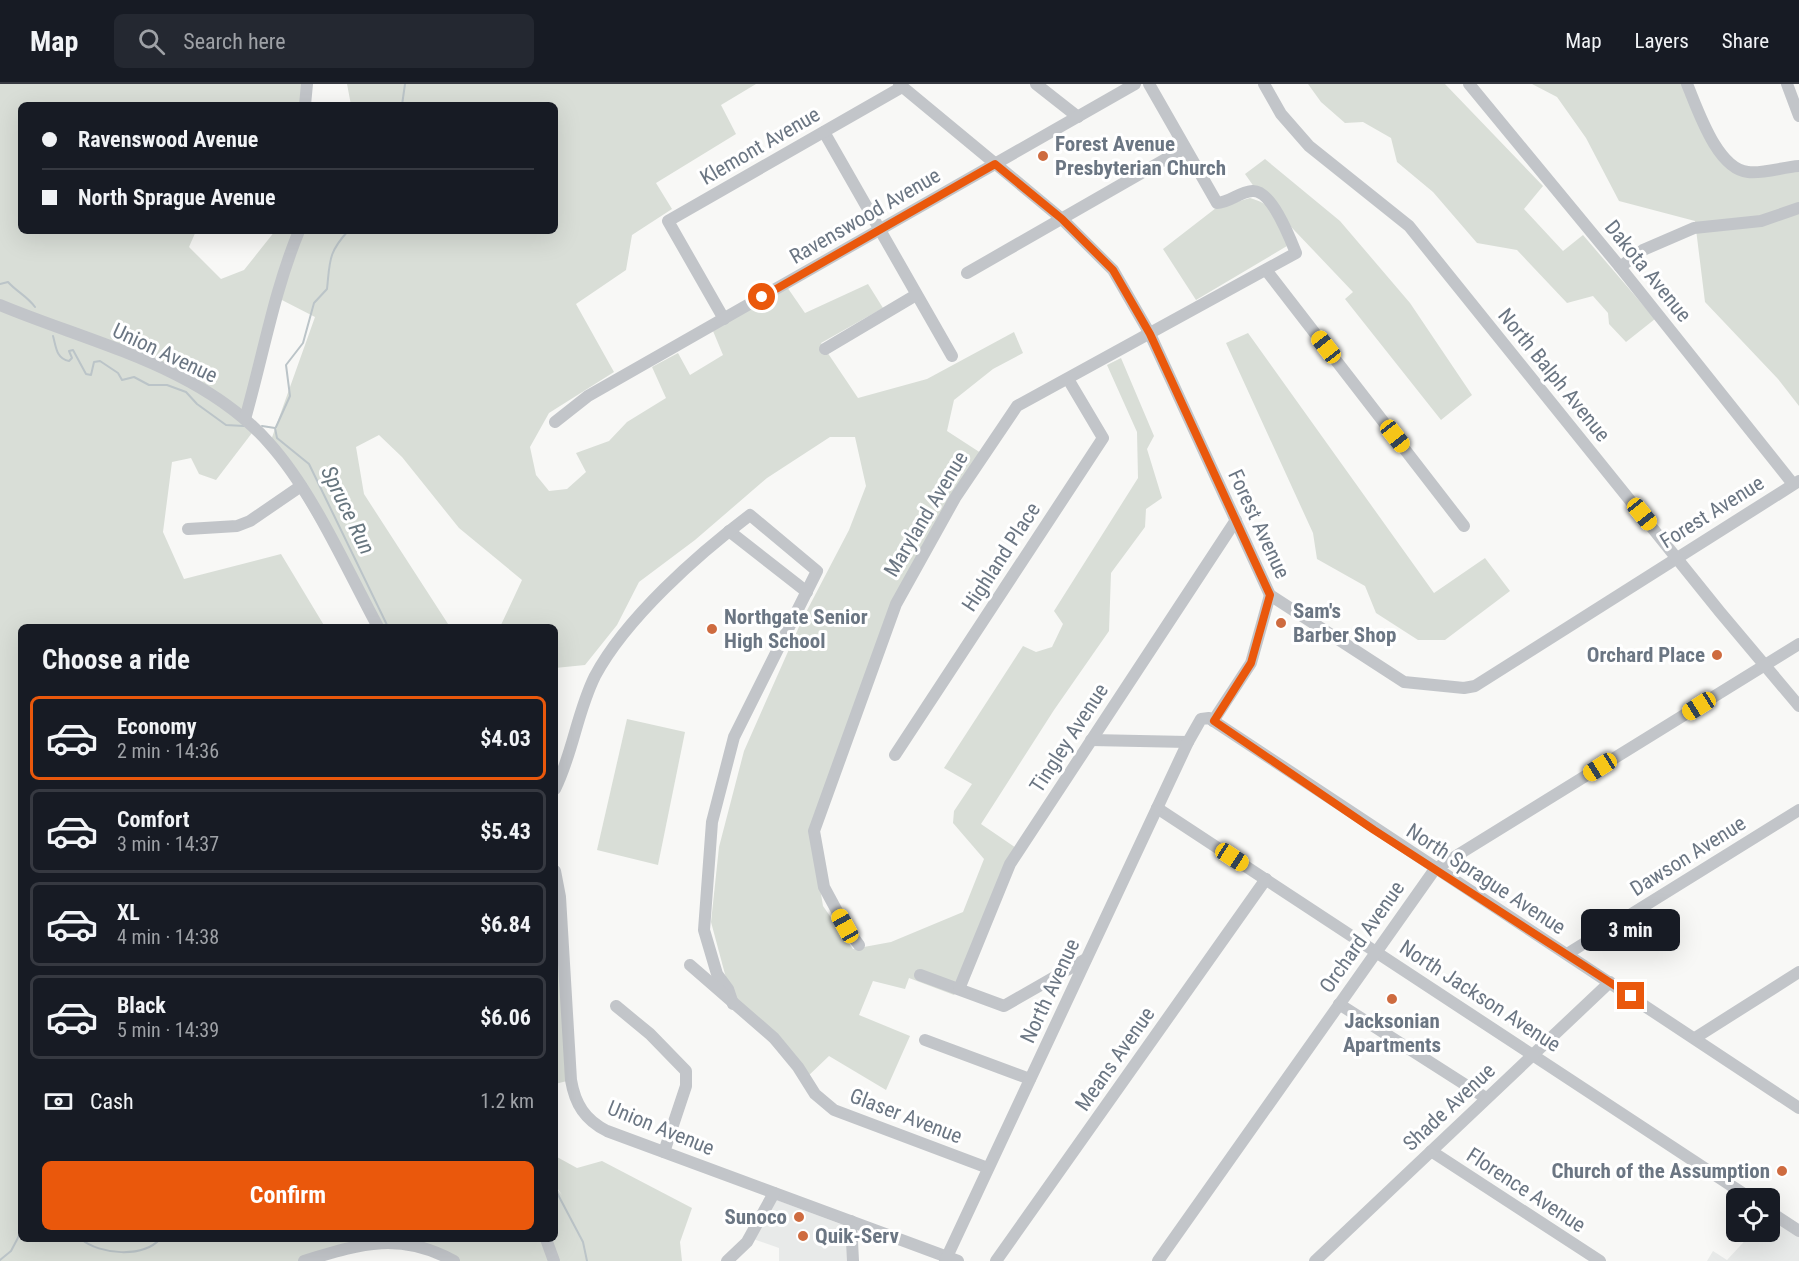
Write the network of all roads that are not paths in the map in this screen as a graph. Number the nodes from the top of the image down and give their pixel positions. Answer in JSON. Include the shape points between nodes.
{"nodes":[{"id":1,"x":307,"y":84,"type":"edge"},
{"id":2,"x":1036,"y":84,"type":"edge"},
{"id":3,"x":1135,"y":84,"type":"edge"},
{"id":4,"x":1149,"y":84,"type":"edge"},
{"id":5,"x":1264,"y":84,"type":"edge"},
{"id":6,"x":1469,"y":84,"type":"edge"},
{"id":7,"x":1686,"y":84,"type":"edge"},
{"id":8,"x":1787,"y":84,"type":"edge"},
{"id":9,"x":900,"y":85,"type":"edge"},
{"id":10,"x":305,"y":102,"type":"edge"},
{"id":11,"x":1799,"y":116,"type":"edge"},
{"id":12,"x":1078,"y":117,"type":"junction"},
{"id":13,"x":824,"y":132,"type":"junction"},
{"id":14,"x":1185,"y":148,"type":"junction"},
{"id":15,"x":995,"y":164,"type":"junction"},
{"id":16,"x":1799,"y":166,"type":"edge"},
{"id":17,"x":1799,"y":208,"type":"edge"},
{"id":18,"x":1062,"y":219,"type":"junction"},
{"id":19,"x":879,"y":230,"type":"junction"},
{"id":20,"x":298,"y":234,"type":"edge"},
{"id":21,"x":1620,"y":267,"type":"junction"},
{"id":22,"x":1266,"y":270,"type":"junction"},
{"id":23,"x":967,"y":273,"type":"dead end"},
{"id":24,"x":916,"y":295,"type":"junction"},
{"id":25,"x":0,"y":305,"type":"edge"},
{"id":26,"x":724,"y":319,"type":"junction"},
{"id":27,"x":1150,"y":334,"type":"junction"},
{"id":28,"x":825,"y":349,"type":"dead end"},
{"id":29,"x":952,"y":356,"type":"dead end"},
{"id":30,"x":1068,"y":379,"type":"junction"},
{"id":31,"x":245,"y":419,"type":"junction"},
{"id":32,"x":555,"y":422,"type":"dead end"},
{"id":33,"x":1796,"y":483,"type":"edge"},
{"id":34,"x":301,"y":486,"type":"junction"},
{"id":35,"x":1236,"y":520,"type":"junction"},
{"id":36,"x":1464,"y":526,"type":"dead end"},
{"id":37,"x":188,"y":529,"type":"dead end"},
{"id":38,"x":729,"y":531,"type":"junction"},
{"id":39,"x":1677,"y":557,"type":"junction"},
{"id":40,"x":807,"y":592,"type":"junction"},
{"id":41,"x":1270,"y":595,"type":"junction"},
{"id":42,"x":376,"y":624,"type":"edge"},
{"id":43,"x":1799,"y":644,"type":"edge"},
{"id":44,"x":1765,"y":665,"type":"junction"},
{"id":45,"x":1799,"y":706,"type":"edge"},
{"id":46,"x":1214,"y":721,"type":"junction"},
{"id":47,"x":1091,"y":740,"type":"junction"},
{"id":48,"x":1188,"y":742,"type":"junction"},
{"id":49,"x":895,"y":755,"type":"dead end"},
{"id":50,"x":558,"y":783,"type":"edge"},
{"id":51,"x":1157,"y":808,"type":"junction"},
{"id":52,"x":1799,"y":810,"type":"edge"},
{"id":53,"x":1435,"y":869,"type":"junction"},
{"id":54,"x":1266,"y":879,"type":"junction"},
{"id":55,"x":558,"y":887,"type":"edge"},
{"id":56,"x":859,"y":945,"type":"dead end"},
{"id":57,"x":1376,"y":951,"type":"junction"},
{"id":58,"x":1567,"y":954,"type":"junction"},
{"id":59,"x":1086,"y":959,"type":"junction"},
{"id":60,"x":690,"y":965,"type":"dead end"},
{"id":61,"x":1799,"y":972,"type":"edge"},
{"id":62,"x":920,"y":975,"type":"dead end"},
{"id":63,"x":1610,"y":982,"type":"junction"},
{"id":64,"x":959,"y":989,"type":"junction"},
{"id":65,"x":733,"y":1004,"type":"junction"},
{"id":66,"x":1339,"y":1004,"type":"junction"},
{"id":67,"x":616,"y":1006,"type":"dead end"},
{"id":68,"x":1695,"y":1038,"type":"junction"},
{"id":69,"x":925,"y":1040,"type":"dead end"},
{"id":70,"x":1533,"y":1054,"type":"junction"},
{"id":71,"x":1030,"y":1079,"type":"junction"},
{"id":72,"x":1486,"y":1098,"type":"junction"},
{"id":73,"x":1799,"y":1108,"type":"edge"},
{"id":74,"x":1431,"y":1151,"type":"junction"},
{"id":75,"x":664,"y":1152,"type":"junction"},
{"id":76,"x":988,"y":1168,"type":"junction"},
{"id":77,"x":1735,"y":1188,"type":"edge"},
{"id":78,"x":774,"y":1193,"type":"junction"},
{"id":79,"x":1780,"y":1219,"type":"edge"},
{"id":80,"x":851,"y":1221,"type":"junction"},
{"id":81,"x":1799,"y":1231,"type":"edge"},
{"id":82,"x":385,"y":1242,"type":"edge"},
{"id":83,"x":404,"y":1242,"type":"edge"},
{"id":84,"x":547,"y":1242,"type":"edge"},
{"id":85,"x":950,"y":1260,"type":"edge"},
{"id":86,"x":304,"y":1261,"type":"edge"},
{"id":87,"x":454,"y":1261,"type":"edge"},
{"id":88,"x":554,"y":1261,"type":"edge"},
{"id":89,"x":727,"y":1261,"type":"edge"},
{"id":90,"x":853,"y":1261,"type":"edge"},
{"id":91,"x":996,"y":1261,"type":"edge"},
{"id":92,"x":1158,"y":1261,"type":"edge"},
{"id":93,"x":1315,"y":1261,"type":"edge"},
{"id":94,"x":1600,"y":1261,"type":"edge"}],
"edges":[{"from":1,"to":10,"type":"street"},
{"from":2,"to":12,"type":"street"},
{"from":3,"to":12,"type":"street","name":"Ravenswood Avenue"},
{"from":4,"to":14,"type":"street"},
{"from":5,"to":39,"type":"street","name":"North Balph Avenue","via":[[1281,114],[1309,146],[1409,226]]},
{"from":6,"to":21,"type":"street","name":"Dakota Avenue"},
{"from":7,"to":16,"type":"street","via":[[1716,148],[1733,169],[1750,173]]},
{"from":8,"to":11,"type":"street"},
{"from":9,"to":13,"type":"street","name":"Klemont Avenue"},
{"from":9,"to":15,"type":"street","name":"Forest Avenue"},
{"from":12,"to":15,"type":"street","name":"Ravenswood Avenue"},
{"from":13,"to":19,"type":"street"},
{"from":13,"to":26,"type":"street","name":"Klemont Avenue","via":[[668,221]]},
{"from":14,"to":18,"type":"street"},
{"from":14,"to":22,"type":"street","name":"Maryland Avenue","via":[[1217,202],[1255,190],[1271,204],[1296,253]]},
{"from":15,"to":18,"type":"street","name":"Forest Avenue"},
{"from":15,"to":19,"type":"street","name":"Ravenswood Avenue"},
{"from":17,"to":21,"type":"street","via":[[1761,221],[1694,228],[1665,238]]},
{"from":18,"to":23,"type":"street"},
{"from":18,"to":27,"type":"street","name":"Forest Avenue","via":[[1113,270]]},
{"from":19,"to":24,"type":"street"},
{"from":19,"to":26,"type":"street","name":"Ravenswood Avenue"},
{"from":20,"to":31,"type":"street","via":[[281,278]]},
{"from":21,"to":33,"type":"street","name":"Dakota Avenue"},
{"from":22,"to":27,"type":"street","name":"Maryland Avenue"},
{"from":22,"to":36,"type":"street"},
{"from":24,"to":28,"type":"street"},
{"from":24,"to":29,"type":"street"},
{"from":25,"to":31,"type":"street","name":"Union Avenue","via":[[165,370]]},
{"from":26,"to":32,"type":"street","name":"Ravenswood Avenue","via":[[588,396]]},
{"from":27,"to":30,"type":"street","name":"Maryland Avenue"},
{"from":27,"to":35,"type":"street","name":"Forest Avenue"},
{"from":30,"to":49,"type":"street","name":"Highland Place","via":[[1103,438]]},
{"from":30,"to":56,"type":"street","name":"Maryland Avenue","via":[[1017,406],[956,498],[892,615],[814,831],[824,887]]},
{"from":31,"to":34,"type":"street","name":"Union Avenue","via":[[270,443]]},
{"from":33,"to":39,"type":"street","name":"Forest Avenue"},
{"from":34,"to":37,"type":"street","via":[[237,526]]},
{"from":34,"to":42,"type":"street","name":"Union Avenue"},
{"from":35,"to":41,"type":"street","name":"Forest Avenue"},
{"from":35,"to":47,"type":"street","name":"Tingley Avenue"},
{"from":38,"to":40,"type":"street"},
{"from":38,"to":40,"type":"street","via":[[750,515],[818,571]]},
{"from":38,"to":50,"type":"street","via":[[650,604],[618,641],[595,676]]},
{"from":39,"to":41,"type":"street","name":"Forest Avenue","via":[[1474,686],[1464,688],[1404,682]]},
{"from":39,"to":44,"type":"street","name":"North Balph Avenue"},
{"from":40,"to":65,"type":"street","via":[[734,737],[712,822],[704,930],[715,968]]},
{"from":41,"to":46,"type":"street","via":[[1251,663]]},
{"from":43,"to":44,"type":"street","name":"Orchard Avenue"},
{"from":44,"to":45,"type":"street","name":"North Balph Avenue"},
{"from":44,"to":53,"type":"street","name":"Orchard Avenue"},
{"from":46,"to":48,"type":"street","name":"North Avenue","via":[[1201,719]]},
{"from":46,"to":53,"type":"street","name":"North Sprague Avenue"},
{"from":47,"to":48,"type":"street"},
{"from":47,"to":64,"type":"street","name":"Tingley Avenue","via":[[1010,864]]},
{"from":48,"to":51,"type":"street","name":"North Avenue"},
{"from":51,"to":54,"type":"street","name":"North Jackson Avenue"},
{"from":51,"to":59,"type":"street","name":"North Avenue"},
{"from":52,"to":58,"type":"street","name":"Dawson Avenue"},
{"from":53,"to":57,"type":"street","name":"Orchard Avenue"},
{"from":53,"to":58,"type":"street","name":"North Sprague Avenue"},
{"from":54,"to":57,"type":"street","name":"North Jackson Avenue"},
{"from":54,"to":91,"type":"street","name":"Means Avenue"},
{"from":55,"to":75,"type":"street","name":"Union Avenue","via":[[574,1099],[597,1126]]},
{"from":57,"to":66,"type":"street","name":"Orchard Avenue"},
{"from":57,"to":70,"type":"street","name":"North Jackson Avenue"},
{"from":58,"to":63,"type":"street","name":"North Sprague Avenue"},
{"from":59,"to":64,"type":"street","via":[[1004,1006]]},
{"from":59,"to":71,"type":"street","name":"North Avenue"},
{"from":60,"to":65,"type":"street","name":"Glaser Avenue"},
{"from":61,"to":68,"type":"street"},
{"from":62,"to":64,"type":"street"},
{"from":63,"to":68,"type":"street","name":"North Sprague Avenue"},
{"from":63,"to":70,"type":"street","name":"Shade Avenue"},
{"from":65,"to":76,"type":"street","name":"Glaser Avenue","via":[[774,1038],[815,1094],[834,1110]]},
{"from":66,"to":72,"type":"street"},
{"from":66,"to":92,"type":"street","name":"Orchard Avenue"},
{"from":67,"to":75,"type":"street","via":[[686,1071],[686,1086]]},
{"from":68,"to":73,"type":"street","name":"North Sprague Avenue"},
{"from":69,"to":71,"type":"street"},
{"from":70,"to":72,"type":"street","name":"Shade Avenue"},
{"from":70,"to":77,"type":"street","name":"North Jackson Avenue"},
{"from":71,"to":76,"type":"street","name":"North Avenue"},
{"from":72,"to":74,"type":"street","name":"Shade Avenue"},
{"from":74,"to":93,"type":"street","name":"Shade Avenue"},
{"from":74,"to":94,"type":"street","name":"Florence Avenue"},
{"from":75,"to":78,"type":"street","name":"Union Avenue"},
{"from":76,"to":85,"type":"street","name":"North Avenue"},
{"from":78,"to":80,"type":"street","name":"Union Avenue"},
{"from":78,"to":89,"type":"street","via":[[747,1242]]},
{"from":79,"to":81,"type":"street"},
{"from":80,"to":85,"type":"street","name":"Union Avenue"},
{"from":80,"to":90,"type":"street"},
{"from":82,"to":86,"type":"street"},
{"from":83,"to":87,"type":"street","via":[[420,1245]]},
{"from":84,"to":88,"type":"street"}]}
